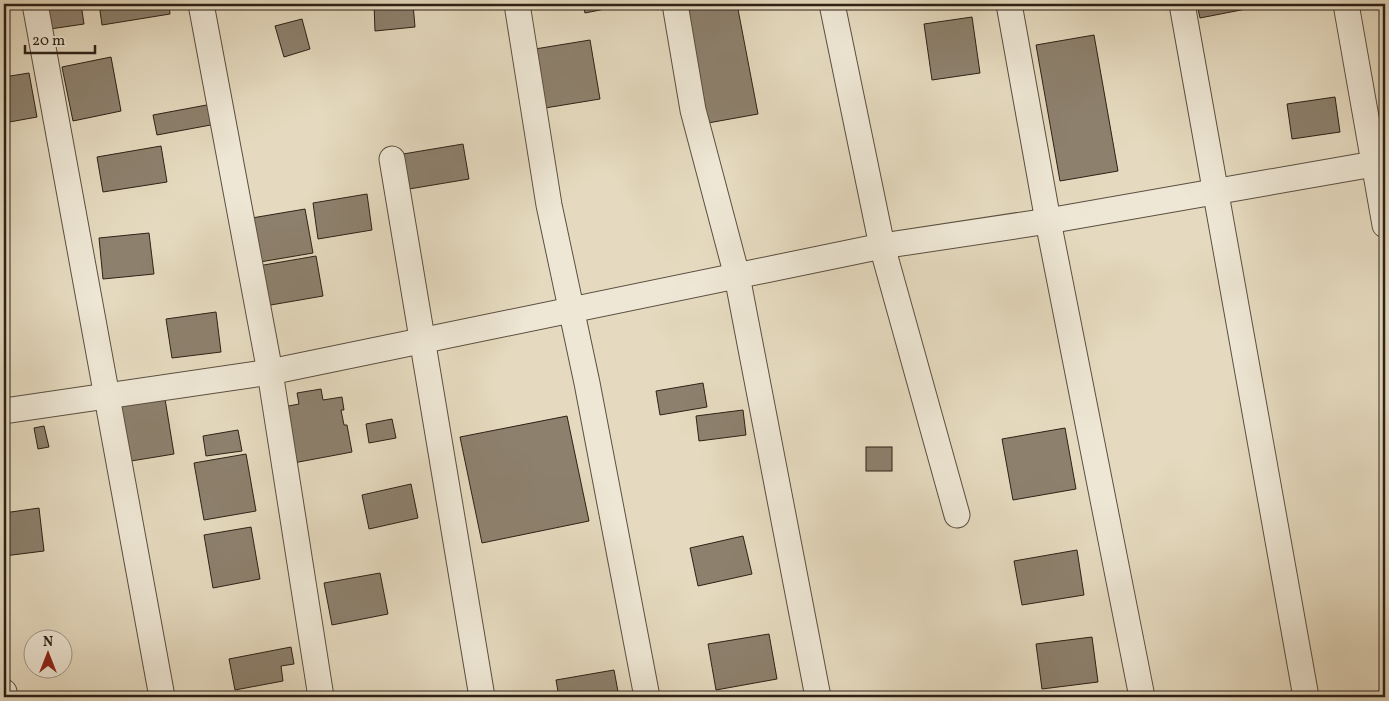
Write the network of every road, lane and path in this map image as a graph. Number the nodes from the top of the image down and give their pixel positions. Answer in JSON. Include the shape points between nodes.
{"nodes":[{"id":1,"x":35,"y":4,"type":"edge"},
{"id":2,"x":201,"y":4,"type":"edge"},
{"id":3,"x":517,"y":4,"type":"edge"},
{"id":4,"x":676,"y":4,"type":"edge"},
{"id":5,"x":832,"y":4,"type":"edge"},
{"id":6,"x":1009,"y":4,"type":"edge"},
{"id":7,"x":1182,"y":4,"type":"edge"},
{"id":8,"x":1346,"y":4,"type":"edge"},
{"id":9,"x":392,"y":159,"type":"dead end"},
{"id":10,"x":1380,"y":162,"type":"edge"},
{"id":11,"x":1215,"y":192,"type":"junction"},
{"id":12,"x":1048,"y":221,"type":"junction"},
{"id":13,"x":1385,"y":225,"type":"edge"},
{"id":14,"x":882,"y":246,"type":"junction"},
{"id":15,"x":737,"y":276,"type":"junction"},
{"id":16,"x":570,"y":310,"type":"junction"},
{"id":17,"x":422,"y":341,"type":"junction"},
{"id":18,"x":270,"y":372,"type":"junction"},
{"id":19,"x":107,"y":396,"type":"junction"},
{"id":20,"x":4,"y":411,"type":"edge"},
{"id":21,"x":957,"y":515,"type":"dead end"},
{"id":22,"x":4,"y":692,"type":"edge"},
{"id":23,"x":5,"y":697,"type":"edge"},
{"id":24,"x":162,"y":697,"type":"edge"},
{"id":25,"x":321,"y":697,"type":"edge"},
{"id":26,"x":482,"y":697,"type":"edge"},
{"id":27,"x":647,"y":697,"type":"edge"},
{"id":28,"x":818,"y":697,"type":"edge"},
{"id":29,"x":1142,"y":697,"type":"edge"},
{"id":30,"x":1306,"y":697,"type":"edge"}],
"edges":[{"from":1,"to":19,"type":"street"},
{"from":2,"to":18,"type":"street"},
{"from":3,"to":16,"type":"street","via":[[549,205]]},
{"from":4,"to":15,"type":"street","via":[[693,110]]},
{"from":5,"to":14,"type":"street"},
{"from":6,"to":12,"type":"street"},
{"from":7,"to":11,"type":"street"},
{"from":8,"to":10,"type":"street"},
{"from":9,"to":17,"type":"street"},
{"from":10,"to":11,"type":"street"},
{"from":10,"to":13,"type":"street"},
{"from":11,"to":12,"type":"street"},
{"from":11,"to":30,"type":"street"},
{"from":12,"to":14,"type":"street"},
{"from":12,"to":29,"type":"street"},
{"from":14,"to":15,"type":"street"},
{"from":14,"to":21,"type":"street"},
{"from":15,"to":16,"type":"street"},
{"from":15,"to":28,"type":"street"},
{"from":16,"to":17,"type":"street"},
{"from":16,"to":27,"type":"street"},
{"from":17,"to":18,"type":"street"},
{"from":17,"to":26,"type":"street"},
{"from":18,"to":19,"type":"street"},
{"from":18,"to":25,"type":"street"},
{"from":19,"to":20,"type":"street"},
{"from":19,"to":24,"type":"street"},
{"from":22,"to":23,"type":"street"}]}
